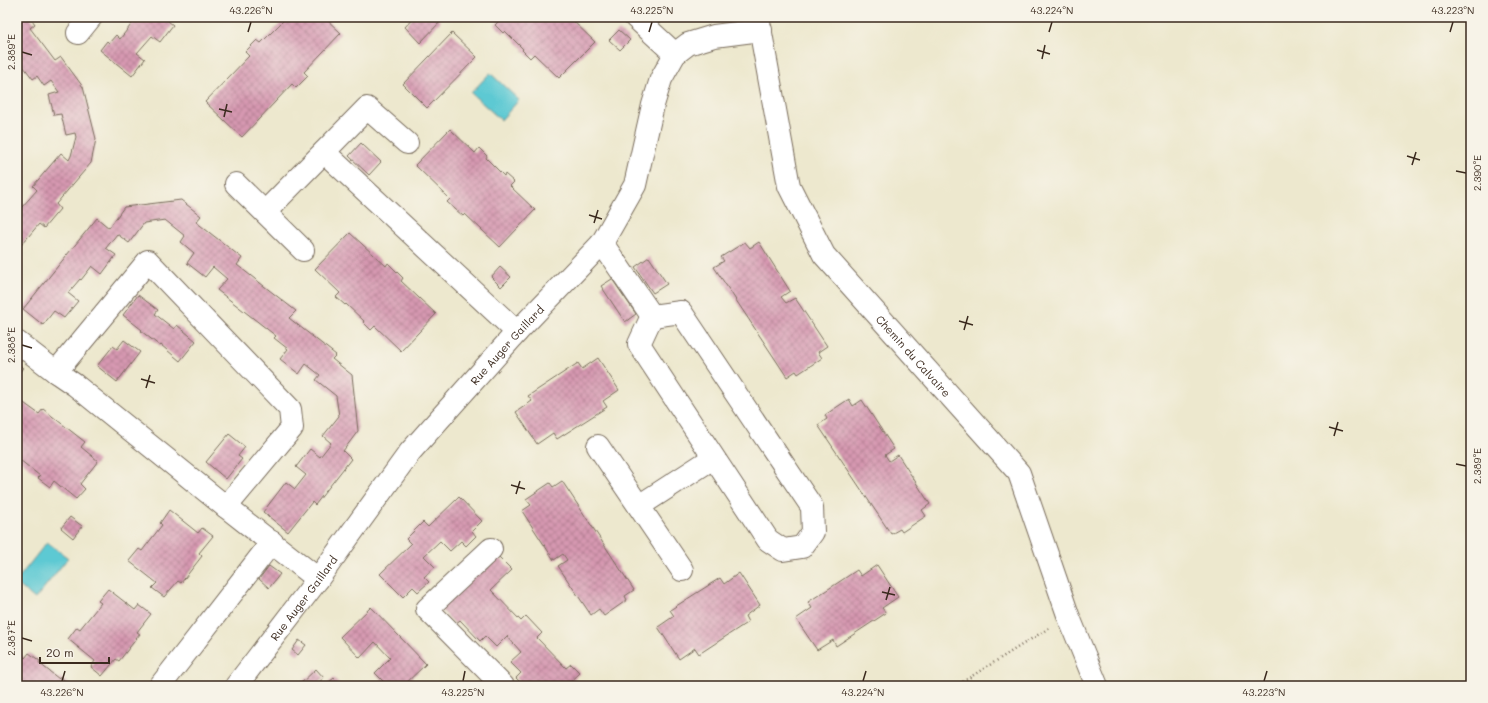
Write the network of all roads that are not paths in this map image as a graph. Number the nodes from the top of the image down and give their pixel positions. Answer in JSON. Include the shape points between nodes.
{"nodes":[{"id":1,"x":635,"y":17,"type":"edge"},
{"id":2,"x":760,"y":23,"type":"edge"},
{"id":3,"x":675,"y":54,"type":"junction"},
{"id":4,"x":407,"y":143,"type":"dead end"},
{"id":5,"x":324,"y":152,"type":"junction"},
{"id":6,"x":236,"y":184,"type":"dead end"},
{"id":7,"x":265,"y":212,"type":"junction"},
{"id":8,"x":602,"y":243,"type":"junction"},
{"id":9,"x":303,"y":250,"type":"dead end"},
{"id":10,"x":652,"y":316,"type":"junction"},
{"id":11,"x":517,"y":332,"type":"junction"},
{"id":12,"x":17,"y":342,"type":"edge"},
{"id":13,"x":56,"y":372,"type":"junction"},
{"id":14,"x":598,"y":446,"type":"dead end"},
{"id":15,"x":712,"y":458,"type":"junction"},
{"id":16,"x":639,"y":506,"type":"junction"},
{"id":17,"x":226,"y":507,"type":"junction"},
{"id":18,"x":272,"y":542,"type":"junction"},
{"id":19,"x":491,"y":549,"type":"dead end"},
{"id":20,"x":682,"y":570,"type":"dead end"},
{"id":21,"x":318,"y":579,"type":"junction"},
{"id":22,"x":160,"y":686,"type":"edge"},
{"id":23,"x":236,"y":686,"type":"edge"},
{"id":24,"x":502,"y":686,"type":"edge"},
{"id":25,"x":1097,"y":686,"type":"edge"}],
"edges":[{"from":1,"to":3,"type":"street"},
{"from":2,"to":3,"type":"street","name":"Rue Auger Gaillard","via":[[688,44]]},
{"from":2,"to":25,"type":"street","name":"Chemin du Calvaire","via":[[790,186],[824,255],[1019,473],[1068,615]]},
{"from":3,"to":8,"type":"street","name":"Rue Auger Gaillard","via":[[661,79],[653,105],[635,185]]},
{"from":4,"to":5,"type":"street","via":[[367,108]]},
{"from":5,"to":7,"type":"street"},
{"from":5,"to":11,"type":"street"},
{"from":6,"to":7,"type":"street"},
{"from":7,"to":9,"type":"street"},
{"from":8,"to":10,"type":"street"},
{"from":8,"to":11,"type":"street","name":"Rue Auger Gaillard"},
{"from":10,"to":15,"type":"street","via":[[638,344]]},
{"from":10,"to":15,"type":"street","via":[[681,312],[812,507],[813,532],[802,547],[783,550],[768,540]]},
{"from":11,"to":21,"type":"street","name":"Rue Auger Gaillard","via":[[410,452]]},
{"from":12,"to":13,"type":"street"},
{"from":13,"to":17,"type":"street"},
{"from":13,"to":17,"type":"street","via":[[148,261],[290,409],[292,428]]},
{"from":14,"to":16,"type":"street"},
{"from":15,"to":16,"type":"street"},
{"from":16,"to":20,"type":"street"},
{"from":17,"to":18,"type":"street"},
{"from":18,"to":21,"type":"street"},
{"from":18,"to":22,"type":"street"},
{"from":19,"to":24,"type":"street","via":[[427,609]]},
{"from":21,"to":23,"type":"street","name":"Rue Auger Gaillard"}]}
